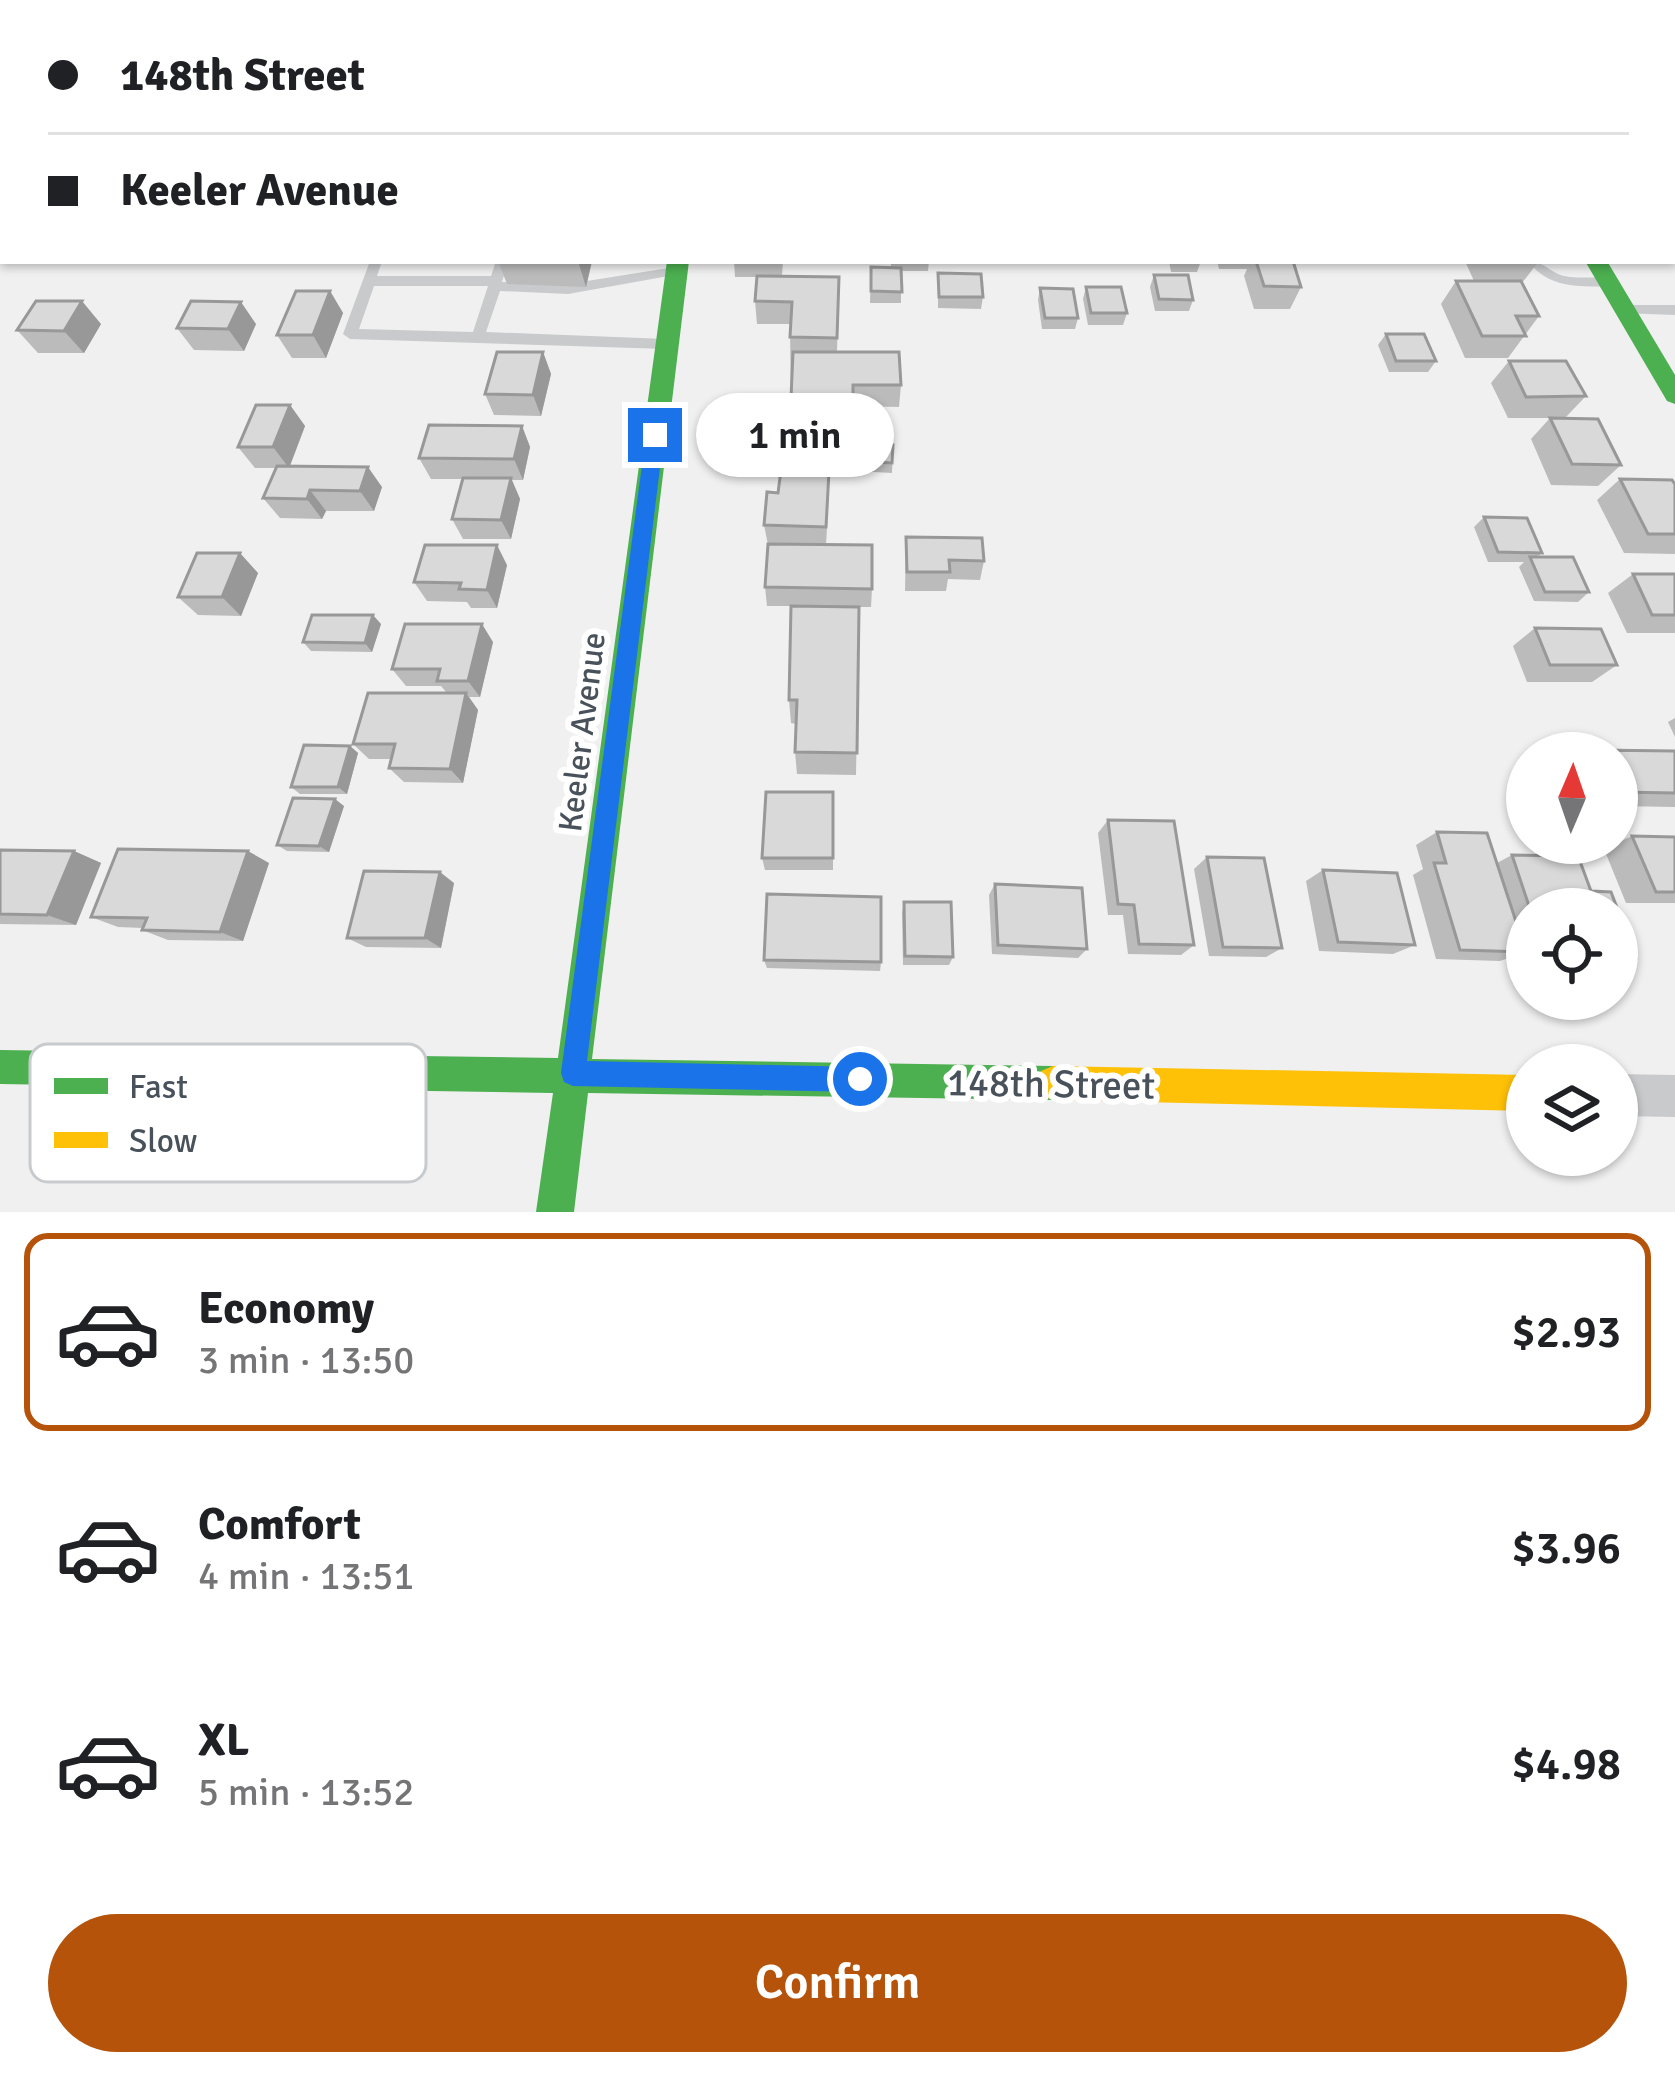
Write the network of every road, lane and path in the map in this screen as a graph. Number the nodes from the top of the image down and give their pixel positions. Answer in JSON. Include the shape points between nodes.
{"nodes":[{"id":1,"x":375,"y":264,"type":"edge"},
{"id":2,"x":501,"y":264,"type":"edge"},
{"id":3,"x":1536,"y":264,"type":"edge"},
{"id":4,"x":677,"y":266,"type":"edge"},
{"id":5,"x":1602,"y":271,"type":"edge"},
{"id":6,"x":369,"y":281,"type":"junction"},
{"id":7,"x":495,"y":283,"type":"junction"},
{"id":8,"x":1625,"y":310,"type":"junction"},
{"id":9,"x":1675,"y":310,"type":"edge"},
{"id":10,"x":478,"y":337,"type":"junction"},
{"id":11,"x":667,"y":344,"type":"junction"},
{"id":12,"x":1675,"y":395,"type":"edge"},
{"id":13,"x":0,"y":1067,"type":"edge"},
{"id":14,"x":30,"y":1067,"type":"edge"},
{"id":15,"x":426,"y":1071,"type":"edge"},
{"id":16,"x":573,"y":1073,"type":"junction"},
{"id":17,"x":1506,"y":1093,"type":"edge"},
{"id":18,"x":1638,"y":1095,"type":"edge"},
{"id":19,"x":1675,"y":1096,"type":"edge"},
{"id":20,"x":555,"y":1212,"type":"edge"}],
"edges":[{"from":1,"to":6,"type":"lane"},
{"from":2,"to":7,"type":"lane"},
{"from":3,"to":5,"type":"lane","via":[[1559,281]]},
{"from":4,"to":7,"type":"lane","via":[[568,289]]},
{"from":4,"to":11,"type":"street","name":"Keeler Avenue"},
{"from":5,"to":8,"type":"street"},
{"from":6,"to":7,"type":"lane"},
{"from":6,"to":10,"type":"lane","via":[[350,334]]},
{"from":7,"to":10,"type":"lane"},
{"from":8,"to":9,"type":"lane"},
{"from":8,"to":12,"type":"street"},
{"from":10,"to":11,"type":"lane"},
{"from":11,"to":16,"type":"street","name":"Keeler Avenue"},
{"from":13,"to":14,"type":"street","name":"148th Street"},
{"from":15,"to":16,"type":"street","name":"148th Street"},
{"from":16,"to":17,"type":"street","name":"148th Street"},
{"from":16,"to":20,"type":"street","name":"Keeler Avenue"},
{"from":18,"to":19,"type":"street"}]}
